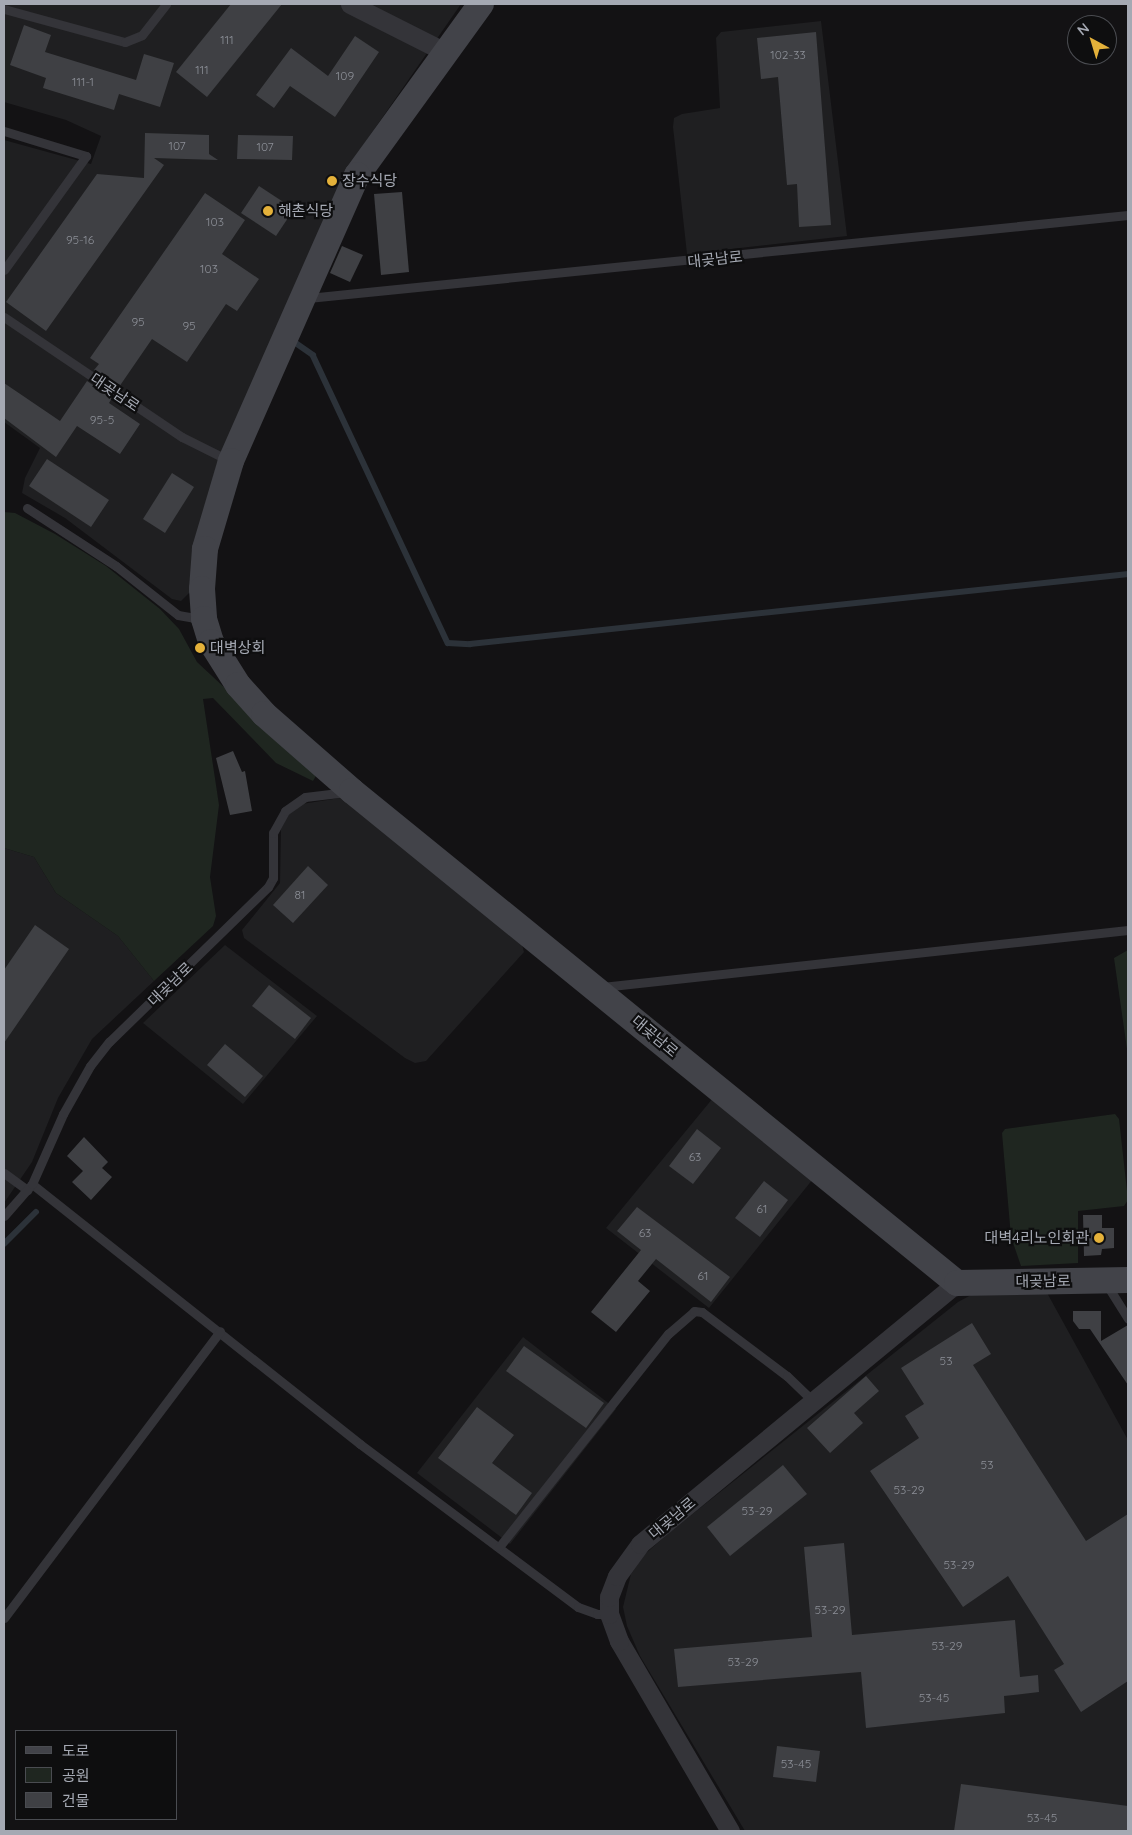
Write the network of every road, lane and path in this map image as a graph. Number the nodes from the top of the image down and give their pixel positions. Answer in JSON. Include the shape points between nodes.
{"nodes":[{"id":1,"x":166,"y":4,"type":"edge"},
{"id":2,"x":350,"y":4,"type":"edge"},
{"id":3,"x":481,"y":4,"type":"edge"},
{"id":4,"x":4,"y":9,"type":"edge"},
{"id":5,"x":445,"y":52,"type":"junction"},
{"id":6,"x":4,"y":131,"type":"edge"},
{"id":7,"x":1128,"y":215,"type":"edge"},
{"id":8,"x":4,"y":270,"type":"edge"},
{"id":9,"x":302,"y":298,"type":"junction"},
{"id":10,"x":4,"y":317,"type":"edge"},
{"id":11,"x":231,"y":461,"type":"junction"},
{"id":12,"x":27,"y":508,"type":"dead end"},
{"id":13,"x":204,"y":620,"type":"junction"},
{"id":14,"x":352,"y":791,"type":"junction"},
{"id":15,"x":1128,"y":930,"type":"edge"},
{"id":16,"x":597,"y":987,"type":"junction"},
{"id":17,"x":4,"y":1173,"type":"edge"},
{"id":18,"x":30,"y":1187,"type":"junction"},
{"id":19,"x":4,"y":1216,"type":"edge"},
{"id":20,"x":1116,"y":1280,"type":"edge"},
{"id":21,"x":957,"y":1283,"type":"junction"},
{"id":22,"x":1128,"y":1319,"type":"edge"},
{"id":23,"x":220,"y":1331,"type":"junction"},
{"id":24,"x":814,"y":1401,"type":"junction"},
{"id":25,"x":499,"y":1547,"type":"junction"},
{"id":26,"x":609,"y":1614,"type":"junction"},
{"id":27,"x":4,"y":1618,"type":"edge"},
{"id":28,"x":730,"y":1831,"type":"edge"}],
"edges":[{"from":1,"to":4,"type":"lane","via":[[142,34],[125,42]]},
{"from":2,"to":5,"type":"street"},
{"from":3,"to":5,"type":"street","name":"대곶남로"},
{"from":5,"to":9,"type":"street","name":"대곶남로","via":[[357,175]]},
{"from":6,"to":8,"type":"lane","via":[[86,156]]},
{"from":7,"to":9,"type":"lane","name":"대곶남로"},
{"from":9,"to":11,"type":"street","name":"대곶남로"},
{"from":10,"to":11,"type":"lane","name":"대곶남로","via":[[182,437]]},
{"from":11,"to":13,"type":"street","name":"대곶남로","via":[[205,548]]},
{"from":12,"to":13,"type":"lane","via":[[116,566],[178,615]]},
{"from":13,"to":14,"type":"street","name":"대곶남로","via":[[211,642],[238,686],[264,714]]},
{"from":14,"to":16,"type":"street","name":"대곶남로"},
{"from":14,"to":18,"type":"lane","name":"대곶남로","via":[[304,797],[285,811],[273,833],[272,878],[268,887],[109,1042],[90,1066],[63,1114]]},
{"from":15,"to":16,"type":"lane"},
{"from":16,"to":21,"type":"street","name":"대곶남로"},
{"from":17,"to":18,"type":"lane"},
{"from":18,"to":19,"type":"lane","name":"대곶남로"},
{"from":18,"to":23,"type":"lane"},
{"from":20,"to":21,"type":"street","name":"대곶남로"},
{"from":20,"to":22,"type":"lane"},
{"from":21,"to":24,"type":"street","name":"대곶남로"},
{"from":23,"to":25,"type":"lane","via":[[360,1444]]},
{"from":23,"to":27,"type":"lane"},
{"from":24,"to":25,"type":"lane","via":[[787,1376],[702,1312],[694,1311],[673,1327]]},
{"from":24,"to":26,"type":"street","name":"대곶남로","via":[[640,1544],[617,1576],[609,1597]]},
{"from":25,"to":26,"type":"lane","via":[[578,1607],[596,1614]]},
{"from":26,"to":28,"type":"street","name":"대곶남로","via":[[619,1641]]}]}
